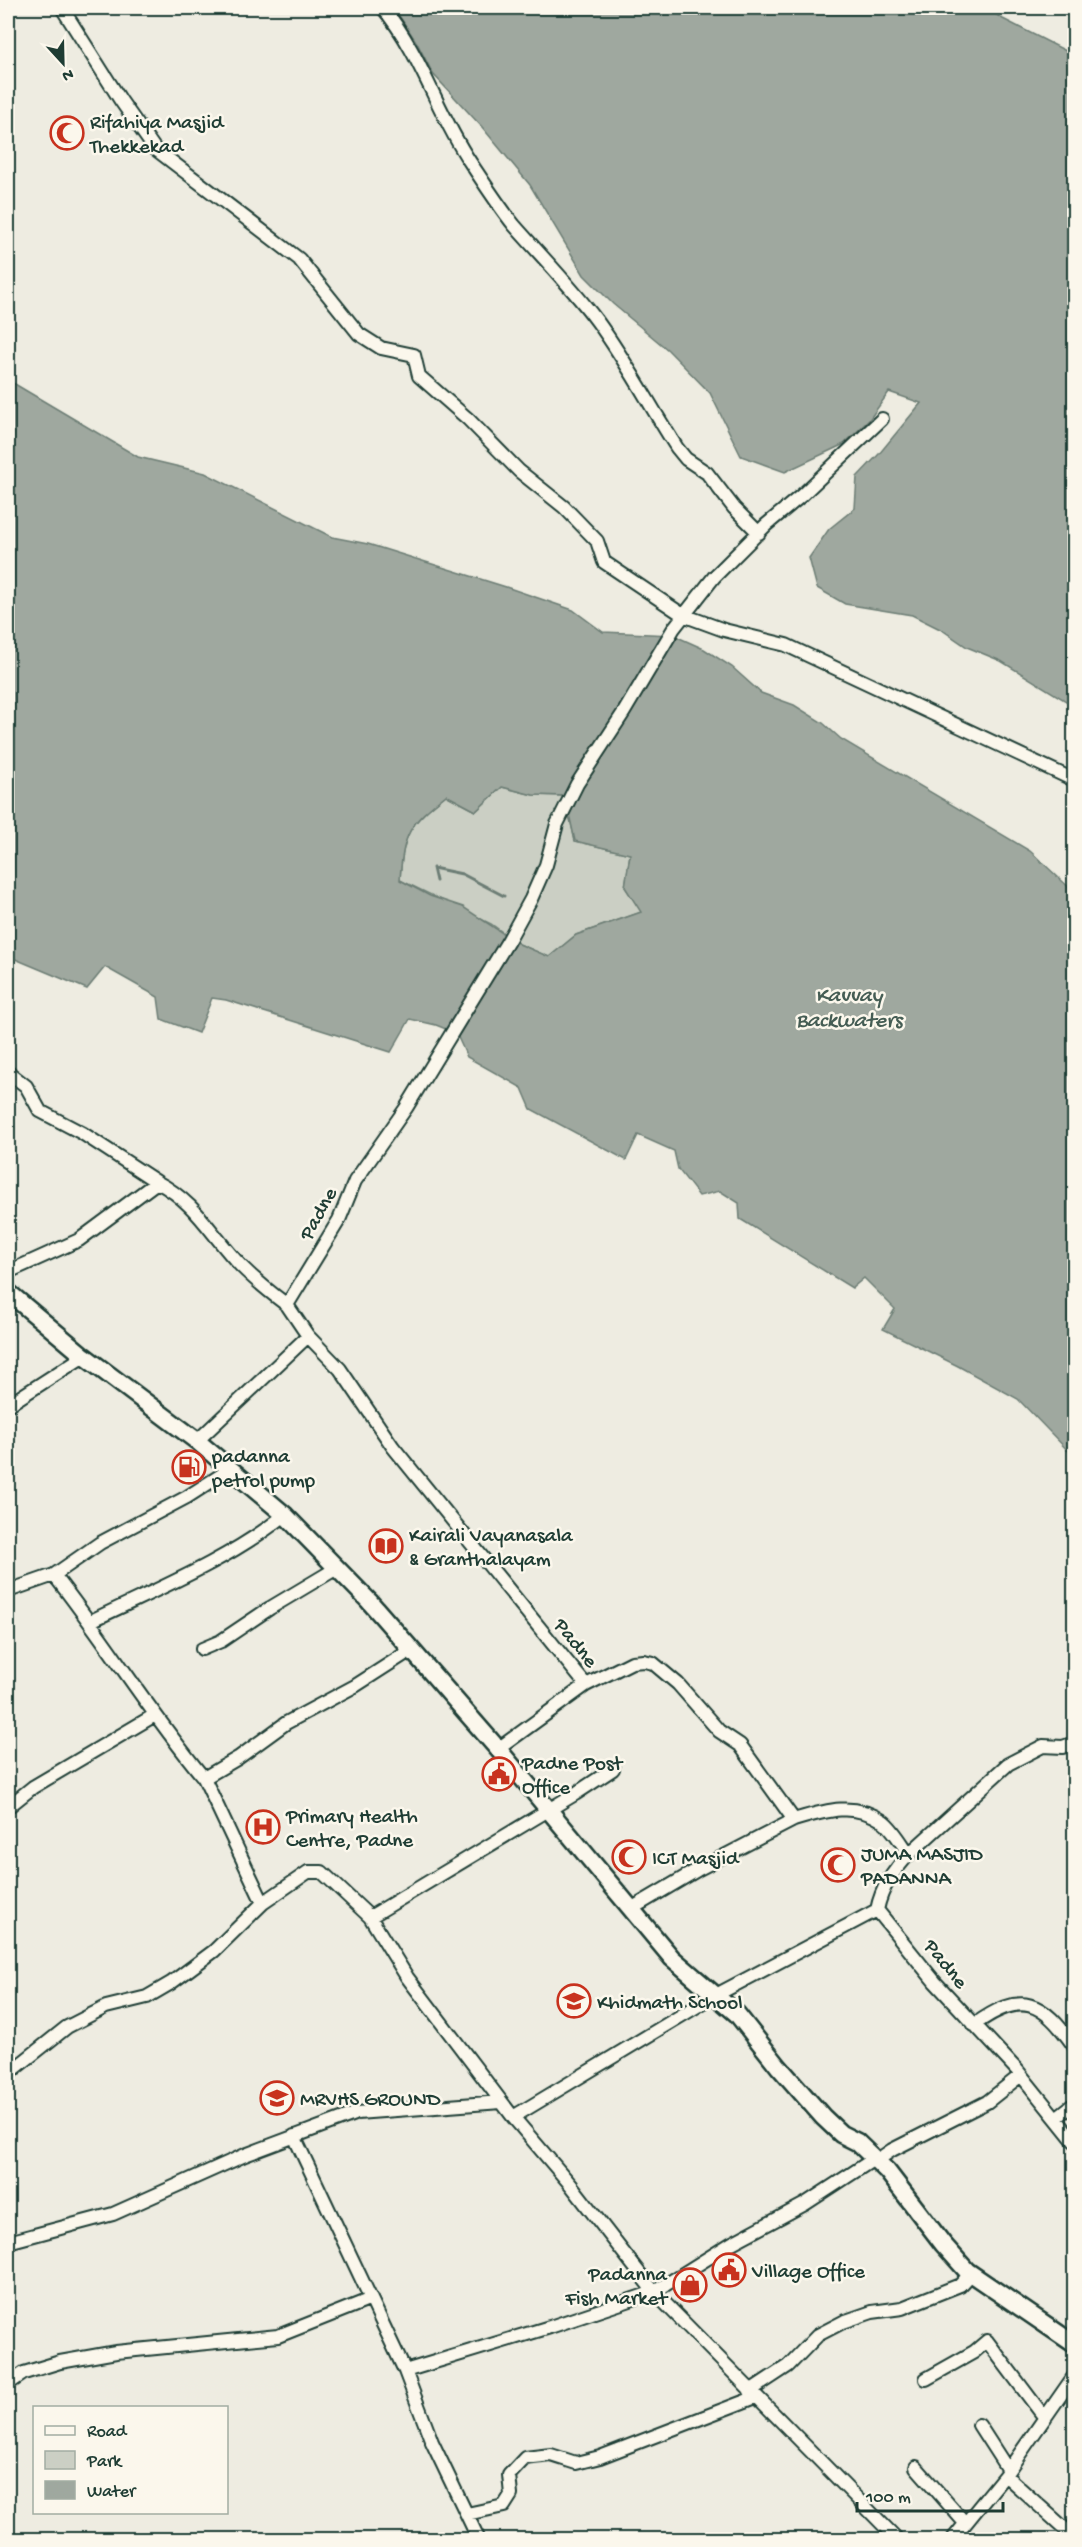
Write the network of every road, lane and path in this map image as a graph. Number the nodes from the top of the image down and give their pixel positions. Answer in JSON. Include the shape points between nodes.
{"nodes":[{"id":1,"x":62,"y":8,"type":"edge"},
{"id":2,"x":383,"y":8,"type":"edge"},
{"id":3,"x":882,"y":419,"type":"dead end"},
{"id":4,"x":759,"y":533,"type":"junction"},
{"id":5,"x":683,"y":615,"type":"junction"},
{"id":6,"x":1074,"y":780,"type":"edge"},
{"id":7,"x":8,"y":1071,"type":"edge"},
{"id":8,"x":157,"y":1182,"type":"junction"},
{"id":9,"x":8,"y":1272,"type":"edge"},
{"id":10,"x":8,"y":1293,"type":"edge"},
{"id":11,"x":287,"y":1305,"type":"junction"},
{"id":12,"x":308,"y":1336,"type":"junction"},
{"id":13,"x":84,"y":1356,"type":"junction"},
{"id":14,"x":8,"y":1405,"type":"edge"},
{"id":15,"x":196,"y":1441,"type":"junction"},
{"id":16,"x":229,"y":1470,"type":"junction"},
{"id":17,"x":285,"y":1515,"type":"junction"},
{"id":18,"x":337,"y":1568,"type":"junction"},
{"id":19,"x":54,"y":1575,"type":"junction"},
{"id":20,"x":8,"y":1591,"type":"edge"},
{"id":21,"x":91,"y":1621,"type":"junction"},
{"id":22,"x":202,"y":1649,"type":"dead end"},
{"id":23,"x":411,"y":1650,"type":"junction"},
{"id":24,"x":586,"y":1685,"type":"junction"},
{"id":25,"x":156,"y":1715,"type":"junction"},
{"id":26,"x":1074,"y":1743,"type":"edge"},
{"id":27,"x":498,"y":1749,"type":"junction"},
{"id":28,"x":613,"y":1769,"type":"dead end"},
{"id":29,"x":204,"y":1778,"type":"junction"},
{"id":30,"x":8,"y":1807,"type":"edge"},
{"id":31,"x":549,"y":1810,"type":"junction"},
{"id":32,"x":794,"y":1820,"type":"junction"},
{"id":33,"x":909,"y":1854,"type":"junction"},
{"id":34,"x":262,"y":1903,"type":"junction"},
{"id":35,"x":630,"y":1909,"type":"junction"},
{"id":36,"x":877,"y":1910,"type":"junction"},
{"id":37,"x":370,"y":1917,"type":"junction"},
{"id":38,"x":714,"y":1996,"type":"junction"},
{"id":39,"x":974,"y":2025,"type":"junction"},
{"id":40,"x":1074,"y":2046,"type":"edge"},
{"id":41,"x":8,"y":2074,"type":"edge"},
{"id":42,"x":1021,"y":2075,"type":"junction"},
{"id":43,"x":501,"y":2102,"type":"junction"},
{"id":44,"x":1074,"y":2104,"type":"edge"},
{"id":45,"x":513,"y":2117,"type":"junction"},
{"id":46,"x":1056,"y":2118,"type":"junction"},
{"id":47,"x":294,"y":2136,"type":"junction"},
{"id":48,"x":1074,"y":2141,"type":"edge"},
{"id":49,"x":875,"y":2160,"type":"junction"},
{"id":50,"x":8,"y":2242,"type":"edge"},
{"id":51,"x":971,"y":2273,"type":"junction"},
{"id":52,"x":654,"y":2292,"type":"junction"},
{"id":53,"x":371,"y":2300,"type":"junction"},
{"id":54,"x":1074,"y":2344,"type":"edge"},
{"id":55,"x":405,"y":2371,"type":"junction"},
{"id":56,"x":1074,"y":2378,"type":"edge"},
{"id":57,"x":926,"y":2379,"type":"dead end"},
{"id":58,"x":8,"y":2384,"type":"edge"},
{"id":59,"x":753,"y":2394,"type":"junction"},
{"id":60,"x":1045,"y":2418,"type":"junction"},
{"id":61,"x":979,"y":2425,"type":"dead end"},
{"id":62,"x":916,"y":2467,"type":"dead end"},
{"id":63,"x":1007,"y":2473,"type":"junction"},
{"id":64,"x":467,"y":2514,"type":"junction"},
{"id":65,"x":965,"y":2523,"type":"junction"},
{"id":66,"x":1074,"y":2537,"type":"edge"},
{"id":67,"x":479,"y":2540,"type":"edge"},
{"id":68,"x":898,"y":2540,"type":"edge"},
{"id":69,"x":952,"y":2540,"type":"edge"}],
"edges":[{"from":1,"to":5,"type":"street","via":[[154,148],[299,259],[359,334],[381,348],[414,355],[419,376],[519,471],[564,507],[597,542],[604,562]]},
{"from":2,"to":4,"type":"street","via":[[430,85],[451,130],[513,224],[597,321],[677,448],[707,473]]},
{"from":3,"to":4,"type":"street","name":"Padne"},
{"from":4,"to":5,"type":"street","name":"Padne","via":[[714,577]]},
{"from":5,"to":6,"type":"street","via":[[786,645]]},
{"from":5,"to":11,"type":"street","name":"Padne","via":[[577,784],[557,824],[546,865],[531,899],[431,1069],[356,1181],[339,1220]]},
{"from":7,"to":8,"type":"street","via":[[26,1086],[40,1111]]},
{"from":8,"to":9,"type":"street","via":[[80,1240]]},
{"from":8,"to":11,"type":"street","via":[[198,1212],[241,1265]]},
{"from":10,"to":13,"type":"main road"},
{"from":11,"to":12,"type":"street","name":"Padne"},
{"from":12,"to":15,"type":"street"},
{"from":12,"to":24,"type":"street","name":"Padne","via":[[340,1369],[393,1447]]},
{"from":13,"to":14,"type":"street"},
{"from":13,"to":15,"type":"main road"},
{"from":15,"to":16,"type":"main road"},
{"from":16,"to":17,"type":"main road"},
{"from":16,"to":19,"type":"street","via":[[100,1543]]},
{"from":17,"to":18,"type":"main road"},
{"from":17,"to":21,"type":"street","via":[[262,1534]]},
{"from":18,"to":22,"type":"street"},
{"from":18,"to":23,"type":"main road"},
{"from":19,"to":20,"type":"street"},
{"from":19,"to":21,"type":"street"},
{"from":21,"to":25,"type":"street"},
{"from":23,"to":27,"type":"main road"},
{"from":23,"to":29,"type":"street","via":[[286,1723]]},
{"from":24,"to":27,"type":"street"},
{"from":24,"to":32,"type":"street","name":"Padne","via":[[632,1662],[653,1663],[678,1684],[719,1731],[740,1745]]},
{"from":25,"to":29,"type":"street"},
{"from":25,"to":30,"type":"street","via":[[33,1787]]},
{"from":26,"to":33,"type":"street","via":[[1064,1747],[1043,1746],[1008,1764]]},
{"from":27,"to":31,"type":"main road"},
{"from":28,"to":31,"type":"street"},
{"from":29,"to":34,"type":"street"},
{"from":31,"to":35,"type":"main road"},
{"from":31,"to":37,"type":"street"},
{"from":32,"to":33,"type":"street","via":[[832,1808],[855,1810],[884,1821]]},
{"from":32,"to":35,"type":"street"},
{"from":33,"to":36,"type":"street","via":[[881,1892]]},
{"from":34,"to":37,"type":"street","via":[[308,1872],[322,1872]]},
{"from":34,"to":41,"type":"street","via":[[214,1951],[171,1983],[147,1997],[106,2007],[67,2027]]},
{"from":35,"to":38,"type":"main road","via":[[672,1958]]},
{"from":36,"to":38,"type":"street"},
{"from":36,"to":39,"type":"street","name":"Padne"},
{"from":37,"to":43,"type":"street","via":[[407,1977]]},
{"from":38,"to":45,"type":"street"},
{"from":38,"to":49,"type":"main road","via":[[737,2014],[823,2117]]},
{"from":39,"to":40,"type":"street","via":[[1013,2003],[1032,2006],[1046,2013]]},
{"from":39,"to":42,"type":"street","name":"Padne"},
{"from":42,"to":46,"type":"street","name":"Padne"},
{"from":42,"to":49,"type":"street","via":[[987,2102]]},
{"from":43,"to":45,"type":"street"},
{"from":43,"to":47,"type":"street","via":[[357,2114]]},
{"from":44,"to":46,"type":"street"},
{"from":45,"to":52,"type":"street"},
{"from":46,"to":48,"type":"street","name":"Padne"},
{"from":47,"to":50,"type":"street","via":[[113,2214]]},
{"from":47,"to":53,"type":"street"},
{"from":49,"to":51,"type":"main road"},
{"from":49,"to":52,"type":"street"},
{"from":51,"to":54,"type":"main road"},
{"from":51,"to":59,"type":"street","via":[[960,2284],[902,2308],[872,2312],[818,2335]]},
{"from":52,"to":55,"type":"street"},
{"from":52,"to":59,"type":"street"},
{"from":53,"to":55,"type":"street"},
{"from":53,"to":58,"type":"street","via":[[278,2336],[105,2354],[24,2373]]},
{"from":55,"to":64,"type":"street","via":[[432,2442]]},
{"from":56,"to":60,"type":"street"},
{"from":57,"to":60,"type":"street","via":[[987,2341]]},
{"from":59,"to":64,"type":"street","via":[[600,2457],[576,2463],[551,2455],[525,2458],[509,2475],[511,2495],[504,2506]]},
{"from":59,"to":68,"type":"street","via":[[800,2437]]},
{"from":60,"to":63,"type":"street"},
{"from":61,"to":63,"type":"street"},
{"from":62,"to":65,"type":"street"},
{"from":63,"to":65,"type":"street"},
{"from":63,"to":66,"type":"street"},
{"from":64,"to":67,"type":"street"},
{"from":65,"to":69,"type":"street"}]}
